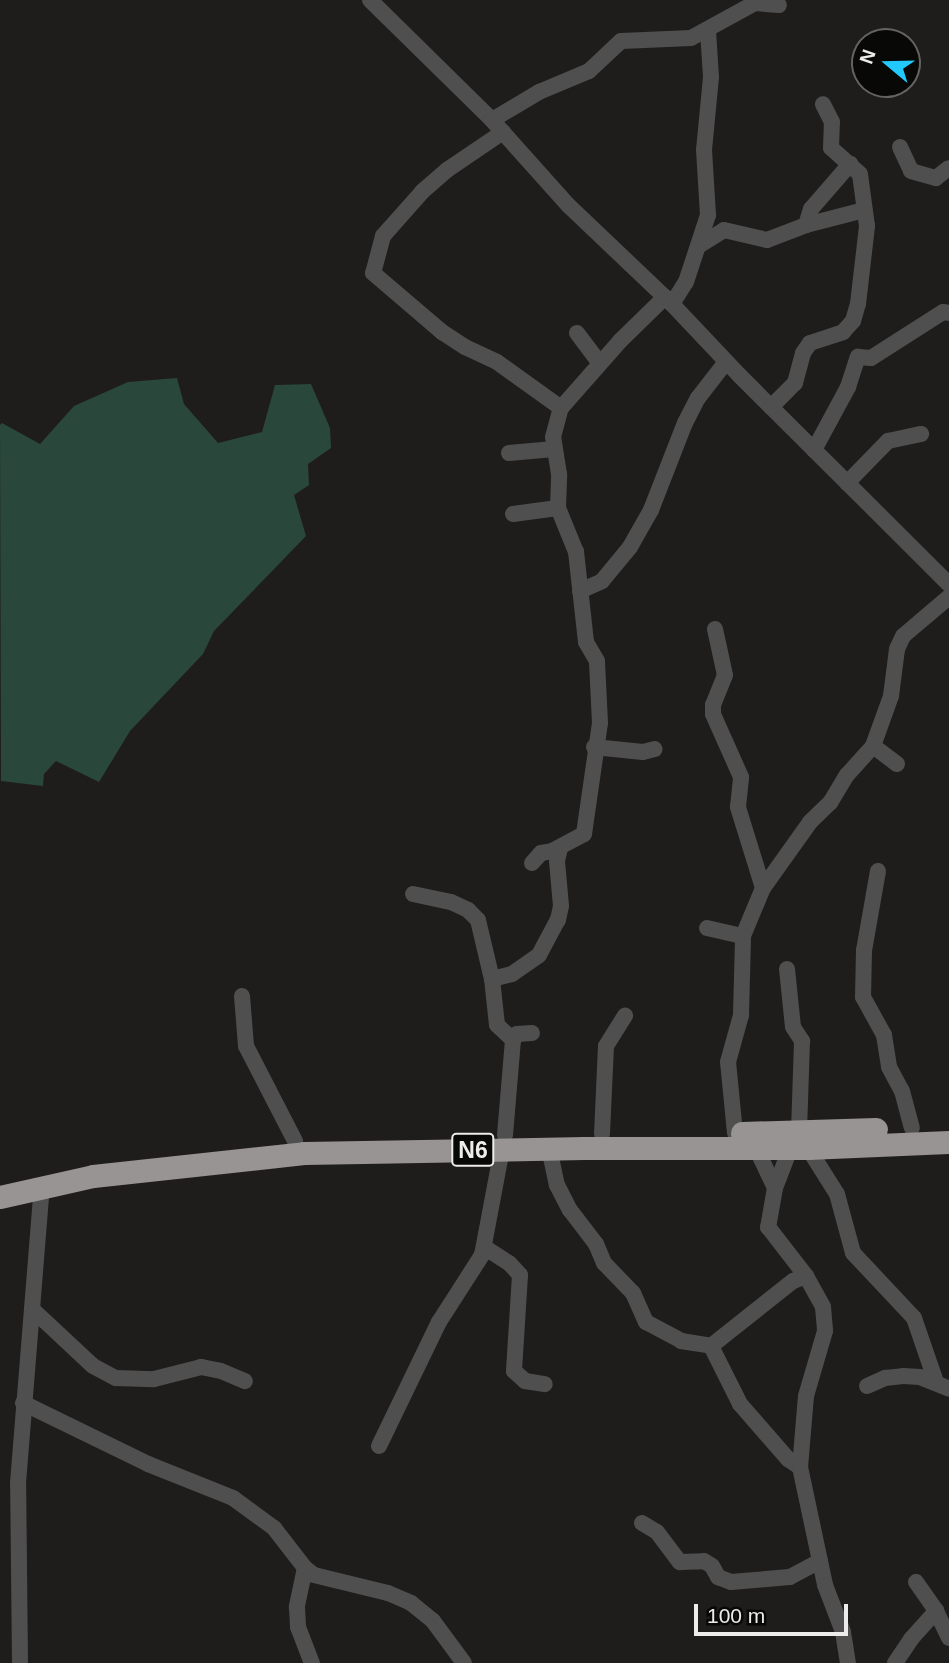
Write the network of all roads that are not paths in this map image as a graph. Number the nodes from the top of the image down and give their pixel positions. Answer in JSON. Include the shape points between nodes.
{"nodes":[{"id":1,"x":370,"y":0,"type":"edge"},
{"id":2,"x":779,"y":5,"type":"dead end"},
{"id":3,"x":708,"y":31,"type":"junction"},
{"id":4,"x":824,"y":104,"type":"dead end"},
{"id":5,"x":498,"y":126,"type":"junction"},
{"id":6,"x":900,"y":147,"type":"dead end"},
{"id":7,"x":850,"y":164,"type":"junction"},
{"id":8,"x":949,"y":169,"type":"edge"},
{"id":9,"x":864,"y":210,"type":"junction"},
{"id":10,"x":806,"y":225,"type":"junction"},
{"id":11,"x":700,"y":245,"type":"junction"},
{"id":12,"x":668,"y":300,"type":"junction"},
{"id":13,"x":949,"y":313,"type":"edge"},
{"id":14,"x":577,"y":333,"type":"dead end"},
{"id":15,"x":726,"y":362,"type":"junction"},
{"id":16,"x":600,"y":363,"type":"junction"},
{"id":17,"x":771,"y":407,"type":"junction"},
{"id":18,"x":561,"y":408,"type":"junction"},
{"id":19,"x":921,"y":434,"type":"dead end"},
{"id":20,"x":554,"y":449,"type":"junction"},
{"id":21,"x":814,"y":450,"type":"junction"},
{"id":22,"x":509,"y":453,"type":"dead end"},
{"id":23,"x":847,"y":483,"type":"junction"},
{"id":24,"x":558,"y":508,"type":"junction"},
{"id":25,"x":513,"y":514,"type":"dead end"},
{"id":26,"x":949,"y":584,"type":"edge"},
{"id":27,"x":580,"y":591,"type":"junction"},
{"id":28,"x":949,"y":597,"type":"edge"},
{"id":29,"x":715,"y":629,"type":"dead end"},
{"id":30,"x":873,"y":746,"type":"junction"},
{"id":31,"x":594,"y":747,"type":"junction"},
{"id":32,"x":655,"y":749,"type":"dead end"},
{"id":33,"x":897,"y":764,"type":"dead end"},
{"id":34,"x":560,"y":848,"type":"junction"},
{"id":35,"x":532,"y":863,"type":"dead end"},
{"id":36,"x":878,"y":871,"type":"dead end"},
{"id":37,"x":763,"y":888,"type":"junction"},
{"id":38,"x":413,"y":894,"type":"dead end"},
{"id":39,"x":708,"y":928,"type":"dead end"},
{"id":40,"x":743,"y":936,"type":"junction"},
{"id":41,"x":787,"y":969,"type":"dead end"},
{"id":42,"x":492,"y":979,"type":"junction"},
{"id":43,"x":242,"y":996,"type":"dead end"},
{"id":44,"x":625,"y":1016,"type":"dead end"},
{"id":45,"x":532,"y":1033,"type":"dead end"},
{"id":46,"x":513,"y":1040,"type":"junction"},
{"id":47,"x":912,"y":1128,"type":"junction"},
{"id":48,"x":949,"y":1129,"type":"edge"},
{"id":49,"x":735,"y":1133,"type":"junction"},
{"id":50,"x":602,"y":1134,"type":"junction"},
{"id":51,"x":295,"y":1141,"type":"junction"},
{"id":52,"x":503,"y":1142,"type":"junction"},
{"id":53,"x":949,"y":1142,"type":"edge"},
{"id":54,"x":799,"y":1143,"type":"junction"},
{"id":55,"x":549,"y":1148,"type":"junction"},
{"id":56,"x":756,"y":1148,"type":"junction"},
{"id":57,"x":0,"y":1181,"type":"edge"},
{"id":58,"x":42,"y":1187,"type":"junction"},
{"id":59,"x":775,"y":1188,"type":"junction"},
{"id":60,"x":0,"y":1197,"type":"edge"},
{"id":61,"x":484,"y":1247,"type":"junction"},
{"id":62,"x":806,"y":1276,"type":"junction"},
{"id":63,"x":32,"y":1309,"type":"junction"},
{"id":64,"x":711,"y":1346,"type":"junction"},
{"id":65,"x":245,"y":1381,"type":"dead end"},
{"id":66,"x":545,"y":1384,"type":"dead end"},
{"id":67,"x":867,"y":1386,"type":"dead end"},
{"id":68,"x":943,"y":1386,"type":"edge"},
{"id":69,"x":23,"y":1404,"type":"junction"},
{"id":70,"x":380,"y":1446,"type":"dead end"},
{"id":71,"x":800,"y":1467,"type":"junction"},
{"id":72,"x":642,"y":1523,"type":"dead end"},
{"id":73,"x":820,"y":1561,"type":"junction"},
{"id":74,"x":304,"y":1568,"type":"junction"},
{"id":75,"x":916,"y":1582,"type":"dead end"},
{"id":76,"x":936,"y":1611,"type":"junction"},
{"id":77,"x":949,"y":1638,"type":"edge"},
{"id":78,"x":20,"y":1663,"type":"edge"},
{"id":79,"x":312,"y":1663,"type":"edge"},
{"id":80,"x":464,"y":1663,"type":"edge"},
{"id":81,"x":848,"y":1663,"type":"edge"},
{"id":82,"x":895,"y":1663,"type":"edge"}],
"edges":[{"from":1,"to":5,"type":"street"},
{"from":2,"to":3,"type":"street","via":[[755,4]]},
{"from":3,"to":5,"type":"street","via":[[679,40],[621,41],[589,71],[539,92]]},
{"from":3,"to":11,"type":"street","via":[[711,77],[704,150],[708,215]]},
{"from":4,"to":7,"type":"street","via":[[832,122],[831,148]]},
{"from":5,"to":12,"type":"street","via":[[568,205]]},
{"from":5,"to":18,"type":"street","via":[[422,192],[383,236],[373,273],[442,332],[497,362]]},
{"from":6,"to":8,"type":"street","via":[[911,171],[936,178]]},
{"from":7,"to":9,"type":"street","via":[[860,174]]},
{"from":7,"to":10,"type":"street","via":[[811,209]]},
{"from":9,"to":10,"type":"street"},
{"from":9,"to":17,"type":"street","via":[[865,260],[853,321],[838,336],[810,343],[795,383]]},
{"from":10,"to":11,"type":"street","via":[[767,240],[724,230]]},
{"from":11,"to":12,"type":"street","via":[[686,282]]},
{"from":12,"to":15,"type":"street"},
{"from":12,"to":16,"type":"street"},
{"from":13,"to":21,"type":"street","via":[[943,312],[871,358],[858,357],[848,387]]},
{"from":14,"to":16,"type":"street"},
{"from":15,"to":17,"type":"street"},
{"from":15,"to":27,"type":"street","via":[[685,423],[651,510],[630,547],[602,581]]},
{"from":16,"to":18,"type":"street"},
{"from":17,"to":21,"type":"street"},
{"from":18,"to":20,"type":"street"},
{"from":19,"to":23,"type":"street","via":[[888,441]]},
{"from":20,"to":22,"type":"street"},
{"from":20,"to":24,"type":"street"},
{"from":21,"to":23,"type":"street"},
{"from":23,"to":26,"type":"street"},
{"from":24,"to":25,"type":"street"},
{"from":24,"to":27,"type":"street","via":[[576,552]]},
{"from":27,"to":31,"type":"street","via":[[586,642],[597,661],[600,723]]},
{"from":28,"to":30,"type":"street","via":[[903,636],[884,721]]},
{"from":29,"to":37,"type":"street","via":[[725,675],[713,714],[741,777],[738,807]]},
{"from":30,"to":33,"type":"street"},
{"from":30,"to":37,"type":"street"},
{"from":31,"to":32,"type":"street"},
{"from":31,"to":34,"type":"street","via":[[588,826],[584,834]]},
{"from":34,"to":35,"type":"street","via":[[541,853]]},
{"from":34,"to":42,"type":"street","via":[[558,920],[539,955],[512,974]]},
{"from":36,"to":47,"type":"street","via":[[864,950],[863,997],[884,1035],[889,1067],[902,1091]]},
{"from":37,"to":40,"type":"street"},
{"from":38,"to":42,"type":"street","via":[[451,902],[474,915],[486,943]]},
{"from":39,"to":40,"type":"street"},
{"from":40,"to":49,"type":"street","via":[[741,1015],[728,1062]]},
{"from":41,"to":54,"type":"street","via":[[793,1027],[803,1041]]},
{"from":42,"to":46,"type":"street","via":[[497,1025]]},
{"from":43,"to":51,"type":"street","via":[[246,1046]]},
{"from":44,"to":50,"type":"street","via":[[606,1046]]},
{"from":45,"to":46,"type":"street","via":[[517,1034]]},
{"from":46,"to":52,"type":"street"},
{"from":47,"to":48,"type":"highway","number":"N6"},
{"from":47,"to":54,"type":"highway","number":"N6"},
{"from":49,"to":50,"type":"highway","number":"N6"},
{"from":49,"to":54,"type":"highway","number":"N6"},
{"from":50,"to":52,"type":"highway","number":"N6"},
{"from":51,"to":52,"type":"highway","number":"N6"},
{"from":51,"to":57,"type":"highway","number":"N6","via":[[215,1147]]},
{"from":52,"to":55,"type":"highway","number":"N6"},
{"from":52,"to":58,"type":"highway","number":"N6","via":[[231,1158]]},
{"from":52,"to":61,"type":"street"},
{"from":53,"to":54,"type":"highway","number":"N6"},
{"from":54,"to":56,"type":"highway","number":"N6"},
{"from":54,"to":59,"type":"street"},
{"from":54,"to":68,"type":"street","via":[[837,1194],[853,1253],[914,1318]]},
{"from":55,"to":56,"type":"highway","number":"N6"},
{"from":55,"to":64,"type":"street","via":[[557,1185],[570,1210],[596,1244],[604,1263],[633,1293],[646,1322],[681,1341]]},
{"from":56,"to":59,"type":"street"},
{"from":58,"to":60,"type":"highway","number":"N6"},
{"from":58,"to":63,"type":"street"},
{"from":59,"to":62,"type":"street","via":[[768,1227]]},
{"from":61,"to":66,"type":"street","via":[[520,1275],[514,1371],[525,1381]]},
{"from":61,"to":70,"type":"street","via":[[474,1271],[439,1322]]},
{"from":62,"to":64,"type":"street","via":[[793,1281]]},
{"from":62,"to":71,"type":"street","via":[[819,1297],[825,1331],[806,1396]]},
{"from":63,"to":65,"type":"street","via":[[93,1366],[116,1378],[154,1379],[201,1367]]},
{"from":63,"to":69,"type":"street"},
{"from":64,"to":71,"type":"street","via":[[740,1404]]},
{"from":67,"to":68,"type":"street","via":[[903,1376]]},
{"from":69,"to":74,"type":"street","via":[[148,1464],[233,1498],[274,1528]]},
{"from":69,"to":78,"type":"street","via":[[18,1527]]},
{"from":71,"to":73,"type":"street"},
{"from":72,"to":73,"type":"street","via":[[657,1532],[680,1562],[704,1561],[718,1577],[731,1582],[790,1577]]},
{"from":73,"to":81,"type":"street"},
{"from":74,"to":79,"type":"street","via":[[298,1627]]},
{"from":74,"to":80,"type":"street","via":[[331,1581],[388,1593],[411,1603],[433,1621]]},
{"from":75,"to":76,"type":"street"},
{"from":76,"to":77,"type":"street"},
{"from":76,"to":82,"type":"street"}]}
